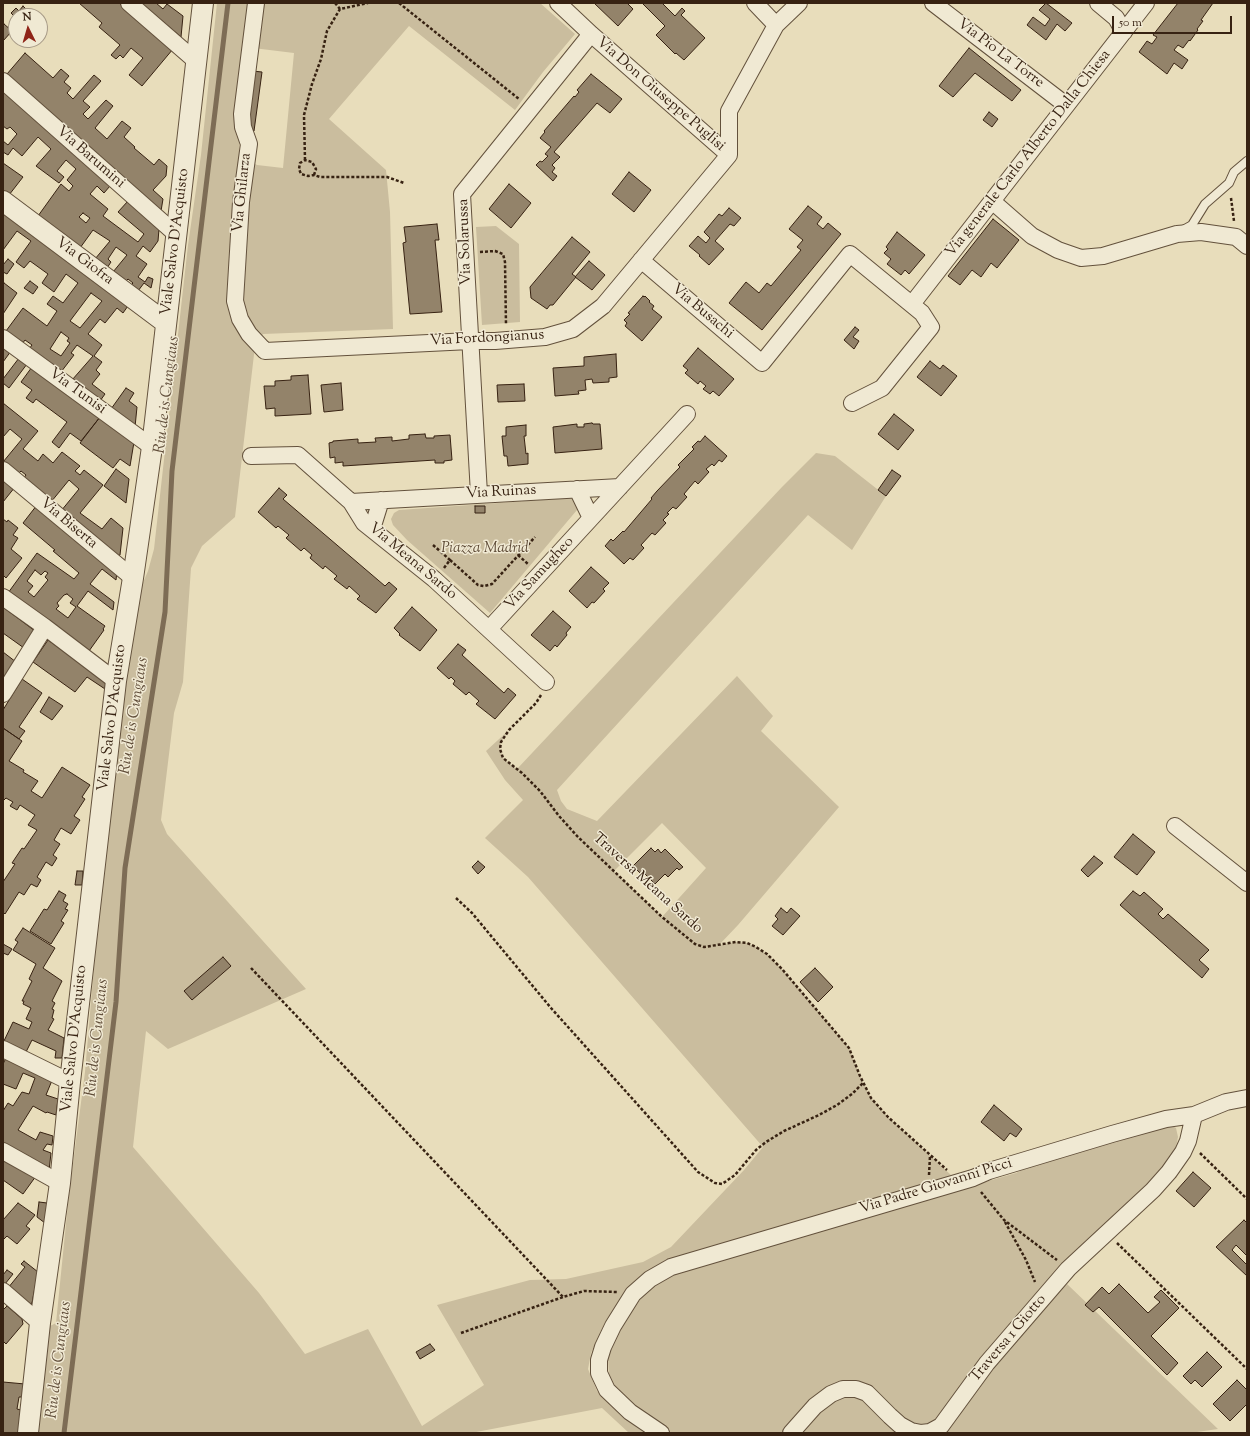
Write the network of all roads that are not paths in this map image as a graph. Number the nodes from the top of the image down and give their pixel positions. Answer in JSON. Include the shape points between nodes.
{"nodes":[{"id":1,"x":129,"y":3,"type":"edge"},
{"id":2,"x":203,"y":3,"type":"edge"},
{"id":3,"x":256,"y":3,"type":"edge"},
{"id":4,"x":558,"y":3,"type":"edge"},
{"id":5,"x":755,"y":3,"type":"edge"},
{"id":6,"x":799,"y":3,"type":"edge"},
{"id":7,"x":933,"y":3,"type":"edge"},
{"id":8,"x":1098,"y":3,"type":"edge"},
{"id":9,"x":1146,"y":3,"type":"edge"},
{"id":10,"x":776,"y":25,"type":"junction"},
{"id":11,"x":1124,"y":32,"type":"junction"},
{"id":12,"x":591,"y":34,"type":"junction"},
{"id":13,"x":197,"y":62,"type":"junction"},
{"id":14,"x":3,"y":81,"type":"edge"},
{"id":15,"x":1066,"y":105,"type":"junction"},
{"id":16,"x":729,"y":155,"type":"junction"},
{"id":17,"x":1247,"y":161,"type":"edge"},
{"id":18,"x":3,"y":201,"type":"edge"},
{"id":19,"x":992,"y":202,"type":"junction"},
{"id":20,"x":1177,"y":234,"type":"junction"},
{"id":21,"x":177,"y":235,"type":"junction"},
{"id":22,"x":1241,"y":242,"type":"edge"},
{"id":23,"x":641,"y":260,"type":"junction"},
{"id":24,"x":912,"y":304,"type":"junction"},
{"id":25,"x":166,"y":323,"type":"junction"},
{"id":26,"x":3,"y":338,"type":"edge"},
{"id":27,"x":470,"y":341,"type":"junction"},
{"id":28,"x":265,"y":351,"type":"joint"},
{"id":29,"x":852,"y":403,"type":"dead end"},
{"id":30,"x":687,"y":414,"type":"dead end"},
{"id":31,"x":152,"y":447,"type":"junction"},
{"id":32,"x":251,"y":456,"type":"dead end"},
{"id":33,"x":3,"y":470,"type":"edge"},
{"id":34,"x":620,"y":486,"type":"junction"},
{"id":35,"x":577,"y":489,"type":"junction"},
{"id":36,"x":479,"y":494,"type":"junction"},
{"id":37,"x":381,"y":500,"type":"junction"},
{"id":38,"x":351,"y":502,"type":"junction"},
{"id":39,"x":591,"y":518,"type":"junction"},
{"id":40,"x":372,"y":529,"type":"junction"},
{"id":41,"x":133,"y":578,"type":"junction"},
{"id":42,"x":3,"y":597,"type":"edge"},
{"id":43,"x":45,"y":627,"type":"junction"},
{"id":44,"x":489,"y":629,"type":"junction"},
{"id":45,"x":116,"y":681,"type":"junction"},
{"id":46,"x":546,"y":682,"type":"road end"},
{"id":47,"x":3,"y":694,"type":"edge"},
{"id":48,"x":1175,"y":826,"type":"dead end"},
{"id":49,"x":1247,"y":883,"type":"edge"},
{"id":50,"x":3,"y":1049,"type":"edge"},
{"id":51,"x":70,"y":1082,"type":"junction"},
{"id":52,"x":1247,"y":1098,"type":"edge"},
{"id":53,"x":1194,"y":1115,"type":"junction"},
{"id":54,"x":3,"y":1151,"type":"edge"},
{"id":55,"x":60,"y":1182,"type":"junction"},
{"id":56,"x":3,"y":1291,"type":"edge"},
{"id":57,"x":40,"y":1324,"type":"junction"},
{"id":58,"x":28,"y":1433,"type":"edge"},
{"id":59,"x":661,"y":1433,"type":"edge"},
{"id":60,"x":791,"y":1433,"type":"edge"}],
"edges":[{"from":1,"to":13,"type":"street"},
{"from":2,"to":13,"type":"street","name":"Viale Salvo D'Acquisto"},
{"from":3,"to":28,"type":"street","name":"Via Ghilarza","via":[[242,114],[248,144],[241,202],[235,301],[240,319],[249,334]]},
{"from":4,"to":12,"type":"street","name":"Via Don Giuseppe Puglisi"},
{"from":5,"to":10,"type":"street"},
{"from":6,"to":10,"type":"street"},
{"from":7,"to":15,"type":"street","name":"Via Pio La Torre"},
{"from":8,"to":11,"type":"street","via":[[1116,18]]},
{"from":9,"to":11,"type":"street","name":"Via generale Carlo Alberto Dalla Chiesa"},
{"from":10,"to":16,"type":"street","via":[[729,111]]},
{"from":11,"to":15,"type":"street","name":"Via generale Carlo Alberto Dalla Chiesa"},
{"from":12,"to":16,"type":"street","name":"Via Don Giuseppe Puglisi"},
{"from":12,"to":27,"type":"street","name":"Via Solarussa","via":[[462,194]]},
{"from":13,"to":21,"type":"street","name":"Viale Salvo D'Acquisto"},
{"from":14,"to":21,"type":"street","name":"Via Barumini"},
{"from":15,"to":19,"type":"street","name":"Via generale Carlo Alberto Dalla Chiesa"},
{"from":16,"to":23,"type":"street","name":"Via Fordongianus"},
{"from":17,"to":20,"type":"lane","via":[[1234,172],[1229,183],[1205,204],[1192,225]]},
{"from":18,"to":25,"type":"street","name":"Via Giofra"},
{"from":19,"to":20,"type":"street","via":[[1032,236],[1080,258],[1103,256]]},
{"from":19,"to":24,"type":"street","name":"Via generale Carlo Alberto Dalla Chiesa"},
{"from":20,"to":22,"type":"street","via":[[1201,232]]},
{"from":21,"to":25,"type":"street","name":"Viale Salvo D'Acquisto"},
{"from":23,"to":24,"type":"street","name":"Via Busachi","via":[[762,363],[850,254]]},
{"from":23,"to":27,"type":"street","name":"Via Fordongianus","via":[[603,306],[573,329],[545,337]]},
{"from":24,"to":29,"type":"street","via":[[931,326],[882,388]]},
{"from":25,"to":31,"type":"street","name":"Viale Salvo D'Acquisto"},
{"from":26,"to":31,"type":"street","name":"Via Tunisi"},
{"from":27,"to":28,"type":"street","name":"Via Fordongianus"},
{"from":27,"to":36,"type":"street","name":"Via Solarussa"},
{"from":30,"to":34,"type":"street","name":"Via Samugheo"},
{"from":31,"to":41,"type":"street","name":"Viale Salvo D'Acquisto"},
{"from":32,"to":38,"type":"street","name":"Via Meana Sardo","via":[[298,455]]},
{"from":33,"to":41,"type":"street","name":"Via Biserta"},
{"from":34,"to":35,"type":"street","name":"Via Ruinas"},
{"from":34,"to":39,"type":"street","name":"Via Samugheo"},
{"from":35,"to":36,"type":"street","name":"Via Ruinas"},
{"from":35,"to":39,"type":"street"},
{"from":36,"to":37,"type":"street","name":"Via Ruinas"},
{"from":37,"to":38,"type":"street","name":"Via Ruinas"},
{"from":37,"to":40,"type":"street"},
{"from":38,"to":40,"type":"street","name":"Via Meana Sardo","via":[[364,523]]},
{"from":39,"to":44,"type":"street","name":"Via Samugheo"},
{"from":40,"to":44,"type":"street","name":"Via Meana Sardo","via":[[434,579]]},
{"from":41,"to":45,"type":"street","name":"Viale Salvo D'Acquisto"},
{"from":42,"to":43,"type":"street"},
{"from":43,"to":45,"type":"street"},
{"from":43,"to":47,"type":"street"},
{"from":44,"to":46,"type":"street","name":"Via Meana Sardo"},
{"from":45,"to":51,"type":"street","name":"Viale Salvo D'Acquisto"},
{"from":48,"to":49,"type":"street"},
{"from":50,"to":51,"type":"street"},
{"from":51,"to":55,"type":"street","name":"Viale Salvo D'Acquisto"},
{"from":52,"to":53,"type":"street","name":"Via Padre Giovanni Picci","via":[[1226,1102]]},
{"from":53,"to":59,"type":"street","name":"Via Padre Giovanni Picci","via":[[1166,1119],[1112,1134],[670,1267],[650,1279],[633,1294],[613,1326],[599,1360],[599,1373],[607,1390],[630,1412]]},
{"from":53,"to":60,"type":"street","name":"Traversa 1 Giotto","via":[[1188,1141],[1169,1172],[1068,1269],[988,1363],[941,1426],[930,1432],[911,1431],[900,1425],[867,1393],[856,1389],[844,1389],[831,1394],[815,1406]]},
{"from":54,"to":55,"type":"street"},
{"from":55,"to":57,"type":"street","name":"Viale Salvo D'Acquisto"},
{"from":56,"to":57,"type":"street"},
{"from":57,"to":58,"type":"street","name":"Viale Salvo D'Acquisto"}]}
